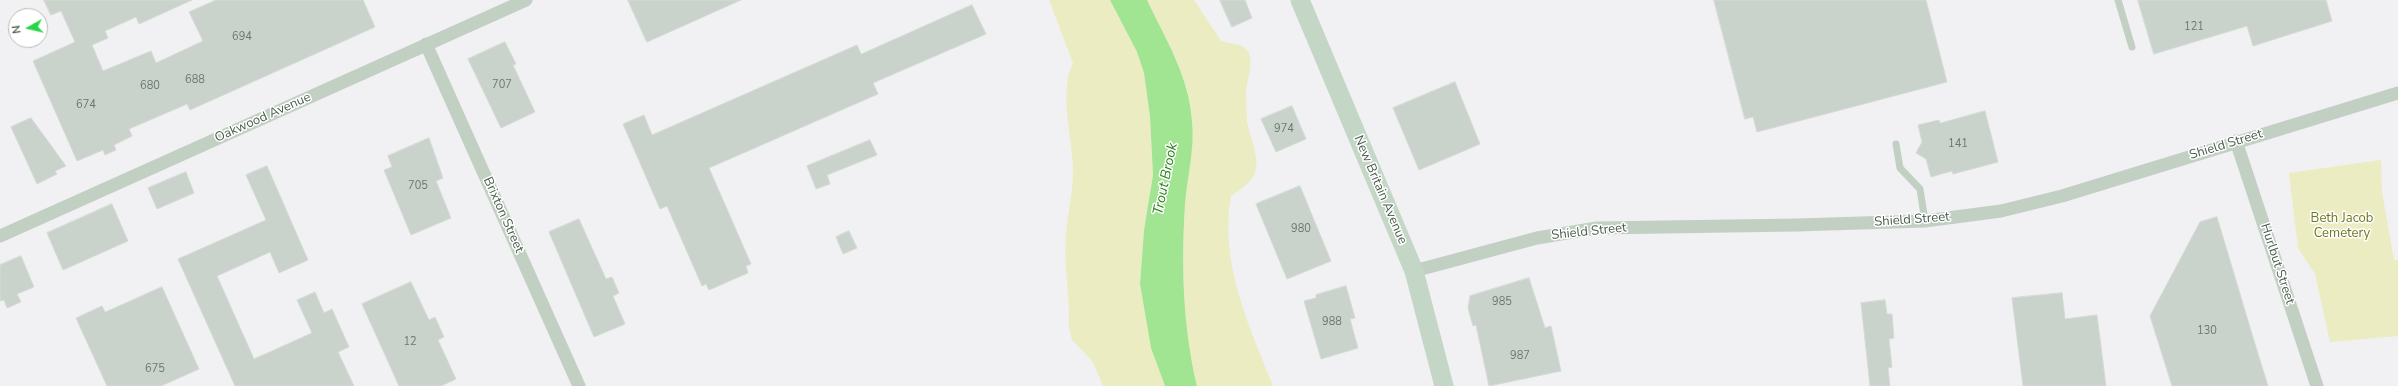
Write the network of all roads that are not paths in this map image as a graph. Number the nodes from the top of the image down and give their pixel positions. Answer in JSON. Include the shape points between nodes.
{"nodes":[{"id":1,"x":526,"y":0,"type":"edge"},
{"id":2,"x":1300,"y":0,"type":"edge"},
{"id":3,"x":2118,"y":0,"type":"edge"},
{"id":4,"x":426,"y":44,"type":"junction"},
{"id":5,"x":2132,"y":47,"type":"dead end"},
{"id":6,"x":2398,"y":93,"type":"edge"},
{"id":7,"x":2236,"y":142,"type":"junction"},
{"id":8,"x":1896,"y":144,"type":"dead end"},
{"id":9,"x":1925,"y":221,"type":"junction"},
{"id":10,"x":0,"y":236,"type":"edge"},
{"id":11,"x":1414,"y":271,"type":"junction"},
{"id":12,"x":579,"y":386,"type":"edge"},
{"id":13,"x":1444,"y":386,"type":"edge"},
{"id":14,"x":2317,"y":386,"type":"edge"}],
"edges":[{"from":1,"to":4,"type":"street","name":"Oakwood Avenue"},
{"from":2,"to":11,"type":"main road","name":"New Britain Avenue"},
{"from":3,"to":5,"type":"lane"},
{"from":4,"to":10,"type":"street","name":"Oakwood Avenue"},
{"from":4,"to":12,"type":"street","name":"Brixton Street"},
{"from":6,"to":7,"type":"street","name":"Shield Street"},
{"from":7,"to":9,"type":"street","name":"Shield Street","via":[[2062,196],[2001,211]]},
{"from":7,"to":14,"type":"street","name":"Hurlbut Street"},
{"from":8,"to":9,"type":"lane","via":[[1900,168],[1920,189]]},
{"from":9,"to":11,"type":"street","name":"Shield Street","via":[[1597,228],[1536,238]]},
{"from":11,"to":13,"type":"main road","name":"New Britain Avenue"}]}
